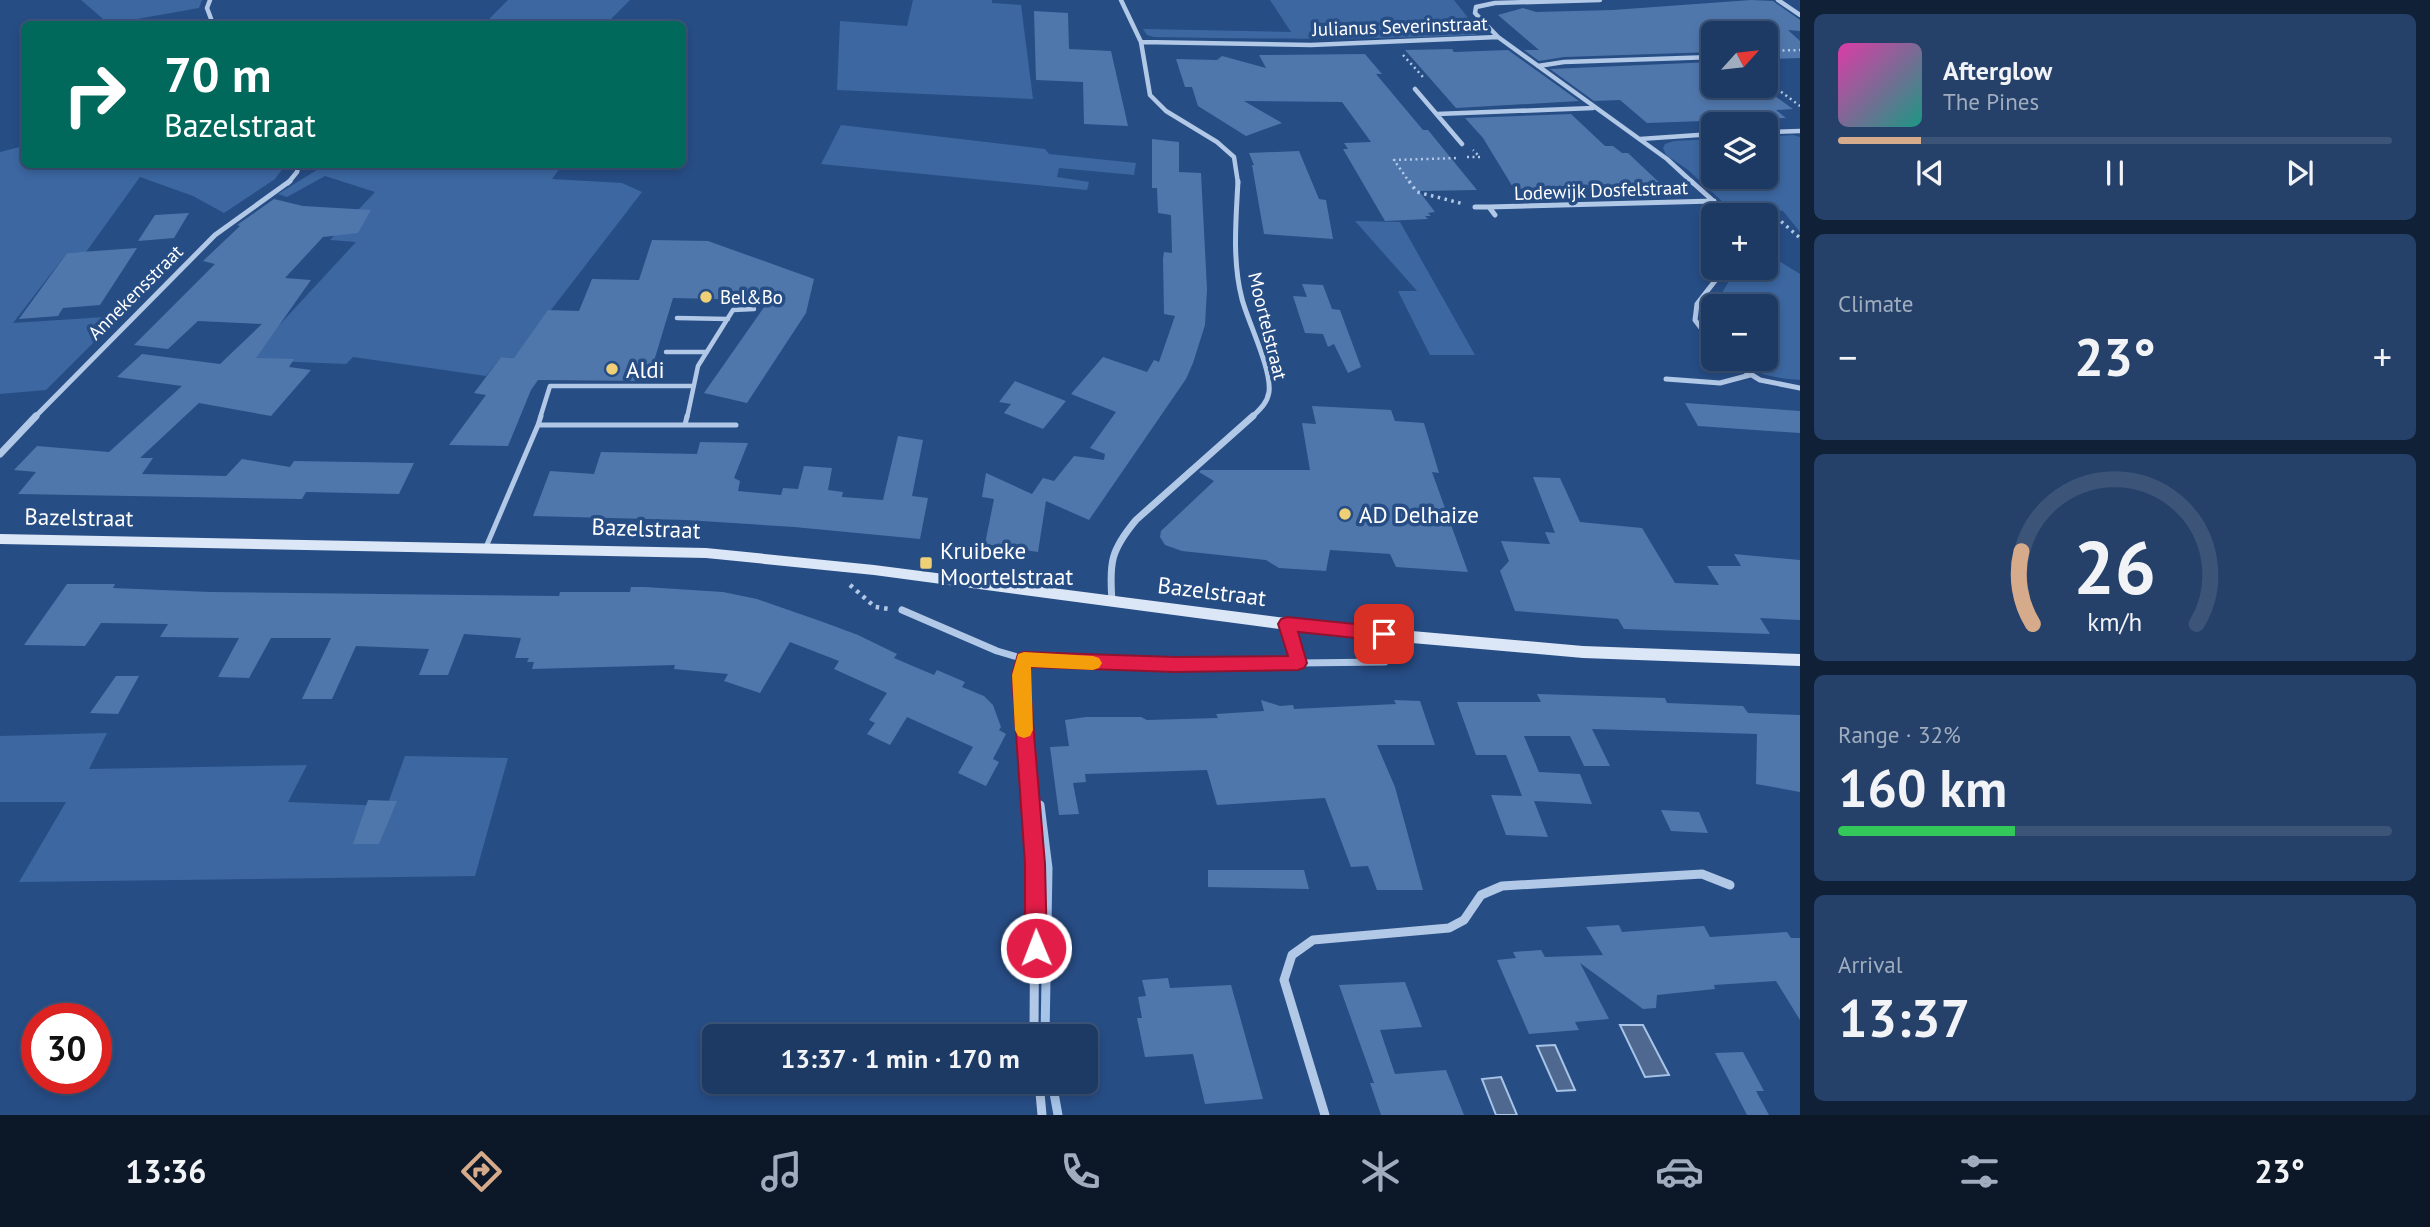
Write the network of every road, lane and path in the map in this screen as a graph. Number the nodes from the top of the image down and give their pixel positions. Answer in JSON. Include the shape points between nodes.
{"nodes":[{"id":1,"x":209,"y":0,"type":"edge"},
{"id":2,"x":1121,"y":0,"type":"edge"},
{"id":3,"x":1600,"y":0,"type":"edge"},
{"id":4,"x":1778,"y":0,"type":"edge"},
{"id":5,"x":1800,"y":15,"type":"edge"},
{"id":6,"x":213,"y":21,"type":"edge"},
{"id":7,"x":1498,"y":37,"type":"junction"},
{"id":8,"x":1391,"y":41,"type":"junction"},
{"id":9,"x":1141,"y":42,"type":"junction"},
{"id":10,"x":1800,"y":50,"type":"edge"},
{"id":11,"x":1778,"y":51,"type":"edge"},
{"id":12,"x":1701,"y":57,"type":"edge"},
{"id":13,"x":1538,"y":66,"type":"junction"},
{"id":14,"x":1415,"y":89,"type":"joint"},
{"id":15,"x":1778,"y":90,"type":"edge"},
{"id":16,"x":1800,"y":106,"type":"edge"},
{"id":17,"x":1593,"y":108,"type":"junction"},
{"id":18,"x":1437,"y":114,"type":"junction"},
{"id":19,"x":1800,"y":131,"type":"edge"},
{"id":20,"x":1778,"y":132,"type":"edge"},
{"id":21,"x":1701,"y":135,"type":"edge"},
{"id":22,"x":1640,"y":139,"type":"junction"},
{"id":23,"x":1462,"y":144,"type":"joint"},
{"id":24,"x":298,"y":168,"type":"edge"},
{"id":25,"x":1714,"y":201,"type":"joint"},
{"id":26,"x":1475,"y":207,"type":"joint"},
{"id":27,"x":1489,"y":207,"type":"junction"},
{"id":28,"x":1495,"y":215,"type":"dead end"},
{"id":29,"x":1778,"y":216,"type":"edge"},
{"id":30,"x":1800,"y":238,"type":"edge"},
{"id":31,"x":1716,"y":280,"type":"edge"},
{"id":32,"x":1705,"y":294,"type":"edge"},
{"id":33,"x":1701,"y":299,"type":"edge"},
{"id":34,"x":754,"y":309,"type":"dead end"},
{"id":35,"x":677,"y":318,"type":"dead end"},
{"id":36,"x":728,"y":319,"type":"junction"},
{"id":37,"x":1701,"y":328,"type":"edge"},
{"id":38,"x":666,"y":352,"type":"dead end"},
{"id":39,"x":707,"y":352,"type":"junction"},
{"id":40,"x":1744,"y":371,"type":"edge"},
{"id":41,"x":1750,"y":375,"type":"junction"},
{"id":42,"x":1666,"y":379,"type":"dead end"},
{"id":43,"x":693,"y":386,"type":"junction"},
{"id":44,"x":1800,"y":387,"type":"edge"},
{"id":45,"x":538,"y":425,"type":"junction"},
{"id":46,"x":685,"y":425,"type":"junction"},
{"id":47,"x":736,"y":425,"type":"dead end"},
{"id":48,"x":0,"y":453,"type":"edge"},
{"id":49,"x":0,"y":539,"type":"edge"},
{"id":50,"x":486,"y":547,"type":"junction"},
{"id":51,"x":828,"y":566,"type":"junction"},
{"id":52,"x":1112,"y":601,"type":"junction"},
{"id":53,"x":902,"y":610,"type":"joint"},
{"id":54,"x":1287,"y":624,"type":"junction"},
{"id":55,"x":1024,"y":659,"type":"junction"},
{"id":56,"x":1800,"y":660,"type":"edge"},
{"id":57,"x":1385,"y":662,"type":"dead end"},
{"id":58,"x":1298,"y":663,"type":"junction"},
{"id":59,"x":1730,"y":885,"type":"dead end"},
{"id":60,"x":1034,"y":1024,"type":"edge"},
{"id":61,"x":1040,"y":1094,"type":"edge"},
{"id":62,"x":1042,"y":1115,"type":"edge"},
{"id":63,"x":1325,"y":1115,"type":"edge"}],
"edges":[{"from":1,"to":6,"type":"street"},
{"from":2,"to":9,"type":"street","name":"Moortelstraat"},
{"from":3,"to":7,"type":"street","name":"Julianus Severinstraat","via":[[1495,2],[1476,7],[1479,19]]},
{"from":4,"to":5,"type":"street"},
{"from":7,"to":8,"type":"street","name":"Julianus Severinstraat"},
{"from":7,"to":13,"type":"street"},
{"from":8,"to":9,"type":"street","name":"Julianus Severinstraat"},
{"from":8,"to":14,"type":"path","via":[[1426,80]]},
{"from":9,"to":52,"type":"street","name":"Moortelstraat","via":[[1150,95],[1234,157],[1241,296],[1269,391],[1264,406],[1136,520],[1118,542],[1109,564]]},
{"from":10,"to":11,"type":"path"},
{"from":12,"to":13,"type":"street"},
{"from":13,"to":17,"type":"street"},
{"from":14,"to":18,"type":"street"},
{"from":15,"to":16,"type":"path"},
{"from":17,"to":18,"type":"street"},
{"from":17,"to":22,"type":"street"},
{"from":18,"to":23,"type":"street"},
{"from":19,"to":20,"type":"street"},
{"from":21,"to":22,"type":"street"},
{"from":22,"to":25,"type":"street"},
{"from":23,"to":26,"type":"path","via":[[1480,157],[1394,160],[1417,192]]},
{"from":24,"to":48,"type":"street","name":"Annekensstraat","via":[[296,177],[232,220],[148,299]]},
{"from":25,"to":27,"type":"street","name":"Lodewijk Dosfelstraat"},
{"from":26,"to":27,"type":"street","name":"Lodewijk Dosfelstraat"},
{"from":27,"to":28,"type":"street","name":"Lodewijk Dosfelstraat"},
{"from":29,"to":30,"type":"path"},
{"from":31,"to":32,"type":"street"},
{"from":33,"to":37,"type":"street","via":[[1695,320]]},
{"from":34,"to":36,"type":"lane","via":[[733,310]]},
{"from":35,"to":36,"type":"lane"},
{"from":36,"to":39,"type":"lane"},
{"from":38,"to":39,"type":"lane"},
{"from":39,"to":43,"type":"lane"},
{"from":40,"to":41,"type":"street"},
{"from":41,"to":42,"type":"street","via":[[1723,383]]},
{"from":41,"to":44,"type":"street"},
{"from":43,"to":45,"type":"lane","via":[[550,386]]},
{"from":43,"to":46,"type":"lane"},
{"from":45,"to":46,"type":"lane"},
{"from":45,"to":50,"type":"lane"},
{"from":46,"to":47,"type":"lane"},
{"from":49,"to":50,"type":"main road","name":"Bazelstraat"},
{"from":50,"to":51,"type":"main road","name":"Bazelstraat","via":[[706,553]]},
{"from":51,"to":52,"type":"main road","name":"Bazelstraat"},
{"from":51,"to":53,"type":"path","via":[[875,607]]},
{"from":52,"to":54,"type":"main road","name":"Bazelstraat"},
{"from":53,"to":55,"type":"street"},
{"from":54,"to":56,"type":"main road","name":"Bazelstraat","via":[[1583,652]]},
{"from":54,"to":58,"type":"street","name":"Bazelstraat"},
{"from":55,"to":58,"type":"street"},
{"from":55,"to":60,"type":"street","via":[[1021,675],[1035,864]]},
{"from":57,"to":58,"type":"street"},
{"from":59,"to":63,"type":"street","via":[[1702,874],[1502,886],[1481,895],[1464,920],[1449,928],[1313,940],[1298,946],[1287,959],[1284,980]]},
{"from":61,"to":62,"type":"street"}]}
